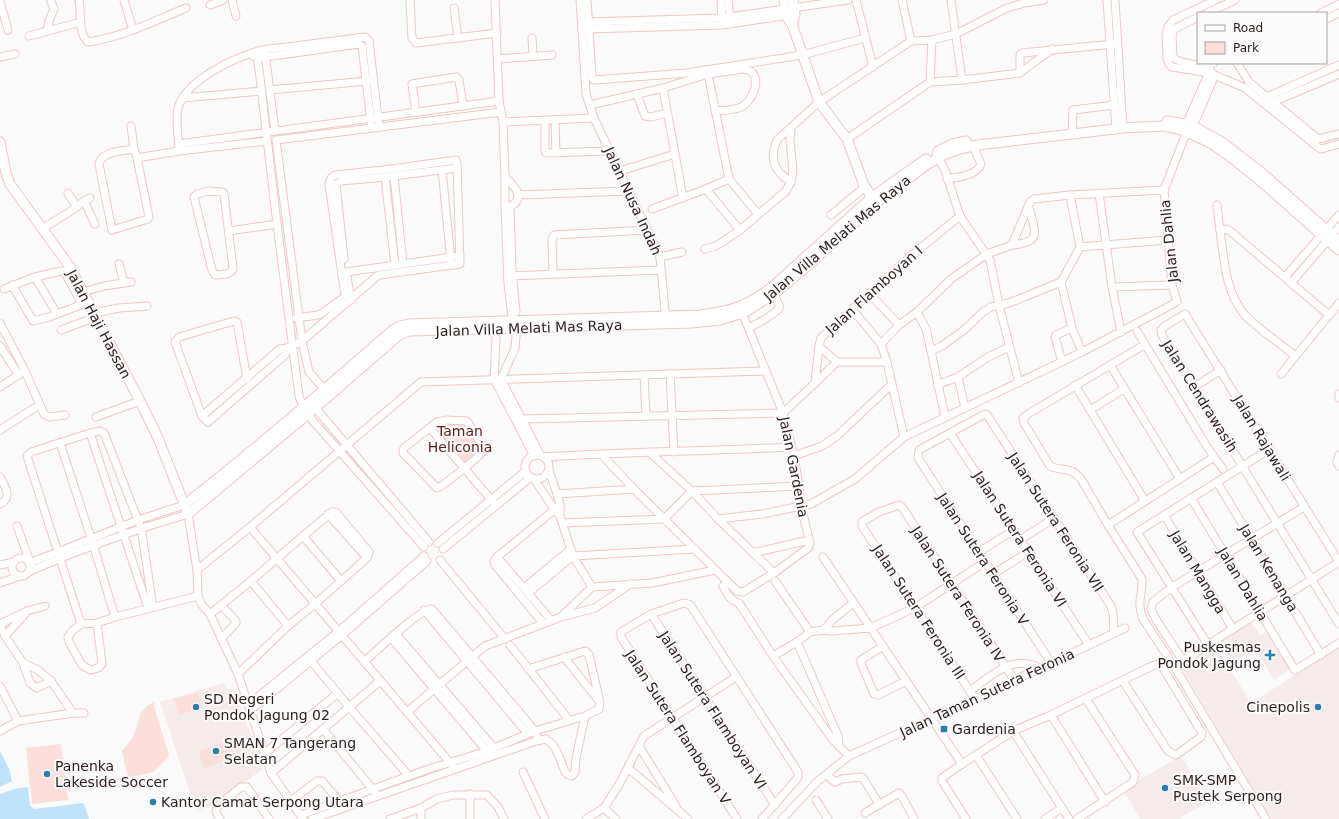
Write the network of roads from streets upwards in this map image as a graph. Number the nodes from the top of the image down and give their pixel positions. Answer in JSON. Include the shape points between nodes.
{"nodes":[{"id":1,"x":79,"y":0,"type":"edge"},
{"id":2,"x":124,"y":0,"type":"edge"},
{"id":3,"x":224,"y":0,"type":"edge"},
{"id":4,"x":232,"y":0,"type":"edge"},
{"id":5,"x":410,"y":0,"type":"edge"},
{"id":6,"x":495,"y":0,"type":"edge"},
{"id":7,"x":580,"y":0,"type":"edge"},
{"id":8,"x":587,"y":0,"type":"edge"},
{"id":9,"x":721,"y":0,"type":"edge"},
{"id":10,"x":728,"y":0,"type":"edge"},
{"id":11,"x":848,"y":0,"type":"edge"},
{"id":12,"x":856,"y":0,"type":"edge"},
{"id":13,"x":902,"y":0,"type":"edge"},
{"id":14,"x":951,"y":0,"type":"edge"},
{"id":15,"x":1044,"y":0,"type":"edge"},
{"id":16,"x":1107,"y":0,"type":"edge"},
{"id":17,"x":1115,"y":0,"type":"edge"},
{"id":18,"x":1216,"y":0,"type":"edge"},
{"id":19,"x":1235,"y":0,"type":"edge"},
{"id":20,"x":1336,"y":0,"type":"edge"},
{"id":21,"x":0,"y":1,"type":"edge"},
{"id":22,"x":51,"y":1,"type":"dead end"},
{"id":23,"x":210,"y":5,"type":"dead end"},
{"id":24,"x":1339,"y":5,"type":"edge"},
{"id":25,"x":186,"y":8,"type":"dead end"},
{"id":26,"x":454,"y":8,"type":"dead end"},
{"id":27,"x":789,"y":8,"type":"edge"},
{"id":28,"x":1209,"y":12,"type":"edge"},
{"id":29,"x":1322,"y":12,"type":"edge"},
{"id":30,"x":1339,"y":13,"type":"edge"},
{"id":31,"x":236,"y":16,"type":"dead end"},
{"id":32,"x":2,"y":18,"type":"edge"},
{"id":33,"x":1197,"y":18,"type":"edge"},
{"id":34,"x":1327,"y":19,"type":"edge"},
{"id":35,"x":726,"y":21,"type":"junction"},
{"id":36,"x":81,"y":22,"type":"junction"},
{"id":37,"x":588,"y":26,"type":"junction"},
{"id":38,"x":8,"y":30,"type":"dead end"},
{"id":39,"x":133,"y":30,"type":"junction"},
{"id":40,"x":47,"y":31,"type":"junction"},
{"id":41,"x":497,"y":33,"type":"junction"},
{"id":42,"x":956,"y":34,"type":"junction"},
{"id":43,"x":29,"y":36,"type":"dead end"},
{"id":44,"x":458,"y":38,"type":"junction"},
{"id":45,"x":532,"y":38,"type":"dead end"},
{"id":46,"x":865,"y":38,"type":"junction"},
{"id":47,"x":368,"y":39,"type":"junction"},
{"id":48,"x":932,"y":40,"type":"junction"},
{"id":49,"x":911,"y":41,"type":"junction"},
{"id":50,"x":1114,"y":44,"type":"junction"},
{"id":51,"x":362,"y":46,"type":"junction"},
{"id":52,"x":1052,"y":50,"type":"junction"},
{"id":53,"x":15,"y":54,"type":"dead end"},
{"id":54,"x":261,"y":54,"type":"junction"},
{"id":55,"x":552,"y":55,"type":"dead end"},
{"id":56,"x":802,"y":55,"type":"junction"},
{"id":57,"x":533,"y":56,"type":"junction"},
{"id":58,"x":0,"y":57,"type":"edge"},
{"id":59,"x":498,"y":59,"type":"junction"},
{"id":60,"x":1197,"y":63,"type":"edge"},
{"id":61,"x":1211,"y":64,"type":"edge"},
{"id":62,"x":1237,"y":64,"type":"edge"},
{"id":63,"x":1339,"y":65,"type":"edge"},
{"id":64,"x":873,"y":67,"type":"junction"},
{"id":65,"x":1020,"y":73,"type":"junction"},
{"id":66,"x":1210,"y":73,"type":"junction"},
{"id":67,"x":708,"y":74,"type":"junction"},
{"id":68,"x":1339,"y":74,"type":"edge"},
{"id":69,"x":962,"y":80,"type":"junction"},
{"id":70,"x":366,"y":81,"type":"junction"},
{"id":71,"x":930,"y":82,"type":"junction"},
{"id":72,"x":1247,"y":85,"type":"junction"},
{"id":73,"x":663,"y":88,"type":"junction"},
{"id":74,"x":270,"y":90,"type":"junction"},
{"id":75,"x":262,"y":91,"type":"junction"},
{"id":76,"x":637,"y":94,"type":"junction"},
{"id":77,"x":1267,"y":97,"type":"junction"},
{"id":78,"x":183,"y":98,"type":"junction"},
{"id":79,"x":500,"y":101,"type":"junction"},
{"id":80,"x":588,"y":102,"type":"junction"},
{"id":81,"x":819,"y":102,"type":"junction"},
{"id":82,"x":1273,"y":102,"type":"junction"},
{"id":83,"x":1115,"y":105,"type":"junction"},
{"id":84,"x":463,"y":106,"type":"junction"},
{"id":85,"x":715,"y":111,"type":"junction"},
{"id":86,"x":416,"y":112,"type":"junction"},
{"id":87,"x":501,"y":112,"type":"junction"},
{"id":88,"x":667,"y":113,"type":"junction"},
{"id":89,"x":374,"y":118,"type":"junction"},
{"id":90,"x":594,"y":118,"type":"junction"},
{"id":91,"x":545,"y":120,"type":"junction"},
{"id":92,"x":1290,"y":120,"type":"junction"},
{"id":93,"x":555,"y":121,"type":"junction"},
{"id":94,"x":503,"y":122,"type":"junction"},
{"id":95,"x":130,"y":126,"type":"dead end"},
{"id":96,"x":1120,"y":126,"type":"junction"},
{"id":97,"x":375,"y":127,"type":"junction"},
{"id":98,"x":790,"y":128,"type":"junction"},
{"id":99,"x":1188,"y":130,"type":"junction"},
{"id":100,"x":275,"y":131,"type":"junction"},
{"id":101,"x":1072,"y":131,"type":"junction"},
{"id":102,"x":266,"y":132,"type":"junction"},
{"id":103,"x":1339,"y":134,"type":"edge"},
{"id":104,"x":848,"y":139,"type":"junction"},
{"id":105,"x":267,"y":141,"type":"junction"},
{"id":106,"x":0,"y":142,"type":"edge"},
{"id":107,"x":1339,"y":144,"type":"edge"},
{"id":108,"x":973,"y":146,"type":"junction"},
{"id":109,"x":179,"y":147,"type":"junction"},
{"id":110,"x":134,"y":149,"type":"junction"},
{"id":111,"x":610,"y":151,"type":"junction"},
{"id":112,"x":556,"y":153,"type":"junction"},
{"id":113,"x":675,"y":154,"type":"junction"},
{"id":114,"x":937,"y":155,"type":"junction"},
{"id":115,"x":137,"y":158,"type":"junction"},
{"id":116,"x":457,"y":168,"type":"junction"},
{"id":117,"x":442,"y":170,"type":"junction"},
{"id":118,"x":620,"y":171,"type":"junction"},
{"id":119,"x":394,"y":176,"type":"junction"},
{"id":120,"x":385,"y":177,"type":"junction"},
{"id":121,"x":505,"y":177,"type":"junction"},
{"id":122,"x":331,"y":178,"type":"junction"},
{"id":123,"x":729,"y":179,"type":"junction"},
{"id":124,"x":947,"y":179,"type":"junction"},
{"id":125,"x":281,"y":180,"type":"junction"},
{"id":126,"x":272,"y":181,"type":"junction"},
{"id":127,"x":791,"y":182,"type":"junction"},
{"id":128,"x":336,"y":184,"type":"junction"},
{"id":129,"x":865,"y":187,"type":"junction"},
{"id":130,"x":706,"y":189,"type":"junction"},
{"id":131,"x":1164,"y":190,"type":"junction"},
{"id":132,"x":628,"y":191,"type":"junction"},
{"id":133,"x":68,"y":193,"type":"dead end"},
{"id":134,"x":1099,"y":193,"type":"junction"},
{"id":135,"x":518,"y":195,"type":"junction"},
{"id":136,"x":1070,"y":195,"type":"junction"},
{"id":137,"x":683,"y":198,"type":"junction"},
{"id":138,"x":874,"y":200,"type":"junction"},
{"id":139,"x":1217,"y":205,"type":"dead end"},
{"id":140,"x":77,"y":206,"type":"junction"},
{"id":141,"x":507,"y":206,"type":"junction"},
{"id":142,"x":1029,"y":208,"type":"junction"},
{"id":143,"x":652,"y":209,"type":"dead end"},
{"id":144,"x":758,"y":214,"type":"junction"},
{"id":145,"x":831,"y":215,"type":"dead end"},
{"id":146,"x":1339,"y":215,"type":"edge"},
{"id":147,"x":960,"y":216,"type":"junction"},
{"id":148,"x":95,"y":224,"type":"dead end"},
{"id":149,"x":277,"y":224,"type":"junction"},
{"id":150,"x":1339,"y":227,"type":"edge"},
{"id":151,"x":42,"y":229,"type":"junction"},
{"id":152,"x":647,"y":230,"type":"junction"},
{"id":153,"x":740,"y":230,"type":"junction"},
{"id":154,"x":1220,"y":230,"type":"junction"},
{"id":155,"x":229,"y":231,"type":"junction"},
{"id":156,"x":1329,"y":236,"type":"edge"},
{"id":157,"x":1167,"y":240,"type":"junction"},
{"id":158,"x":1012,"y":245,"type":"junction"},
{"id":159,"x":1106,"y":245,"type":"junction"},
{"id":160,"x":1080,"y":247,"type":"junction"},
{"id":161,"x":705,"y":249,"type":"dead end"},
{"id":162,"x":1339,"y":250,"type":"edge"},
{"id":163,"x":682,"y":252,"type":"dead end"},
{"id":164,"x":987,"y":254,"type":"junction"},
{"id":165,"x":460,"y":256,"type":"junction"},
{"id":166,"x":660,"y":257,"type":"junction"},
{"id":167,"x":451,"y":261,"type":"junction"},
{"id":168,"x":119,"y":264,"type":"dead end"},
{"id":169,"x":403,"y":264,"type":"junction"},
{"id":170,"x":395,"y":265,"type":"junction"},
{"id":171,"x":660,"y":270,"type":"junction"},
{"id":172,"x":346,"y":272,"type":"junction"},
{"id":173,"x":553,"y":274,"type":"junction"},
{"id":174,"x":510,"y":276,"type":"junction"},
{"id":175,"x":1285,"y":277,"type":"junction"},
{"id":176,"x":35,"y":278,"type":"junction"},
{"id":177,"x":1061,"y":282,"type":"junction"},
{"id":178,"x":1291,"y":283,"type":"junction"},
{"id":179,"x":12,"y":285,"type":"junction"},
{"id":180,"x":1172,"y":285,"type":"junction"},
{"id":181,"x":1112,"y":287,"type":"junction"},
{"id":182,"x":4,"y":288,"type":"dead end"},
{"id":183,"x":83,"y":292,"type":"junction"},
{"id":184,"x":869,"y":293,"type":"junction"},
{"id":185,"x":774,"y":294,"type":"junction"},
{"id":186,"x":348,"y":298,"type":"junction"},
{"id":187,"x":85,"y":303,"type":"junction"},
{"id":188,"x":1339,"y":303,"type":"edge"},
{"id":189,"x":999,"y":305,"type":"junction"},
{"id":190,"x":147,"y":306,"type":"dead end"},
{"id":191,"x":852,"y":309,"type":"junction"},
{"id":192,"x":741,"y":310,"type":"junction"},
{"id":193,"x":917,"y":312,"type":"junction"},
{"id":194,"x":57,"y":314,"type":"junction"},
{"id":195,"x":1185,"y":314,"type":"joint"},
{"id":196,"x":95,"y":315,"type":"junction"},
{"id":197,"x":1329,"y":315,"type":"junction"},
{"id":198,"x":290,"y":318,"type":"junction"},
{"id":199,"x":299,"y":318,"type":"junction"},
{"id":200,"x":666,"y":320,"type":"junction"},
{"id":201,"x":0,"y":323,"type":"edge"},
{"id":202,"x":515,"y":324,"type":"junction"},
{"id":203,"x":900,"y":324,"type":"junction"},
{"id":204,"x":494,"y":325,"type":"junction"},
{"id":205,"x":748,"y":328,"type":"junction"},
{"id":206,"x":1072,"y":328,"type":"junction"},
{"id":207,"x":61,"y":330,"type":"dead end"},
{"id":208,"x":1137,"y":331,"type":"dead end"},
{"id":209,"x":1121,"y":332,"type":"junction"},
{"id":210,"x":302,"y":341,"type":"junction"},
{"id":211,"x":881,"y":344,"type":"junction"},
{"id":212,"x":1144,"y":344,"type":"junction"},
{"id":213,"x":0,"y":346,"type":"edge"},
{"id":214,"x":818,"y":346,"type":"junction"},
{"id":215,"x":291,"y":347,"type":"junction"},
{"id":216,"x":1009,"y":347,"type":"junction"},
{"id":217,"x":931,"y":351,"type":"junction"},
{"id":218,"x":1082,"y":352,"type":"junction"},
{"id":219,"x":1295,"y":356,"type":"junction"},
{"id":220,"x":837,"y":362,"type":"junction"},
{"id":221,"x":887,"y":362,"type":"junction"},
{"id":222,"x":1062,"y":362,"type":"junction"},
{"id":223,"x":1110,"y":365,"type":"junction"},
{"id":224,"x":1221,"y":370,"type":"junction"},
{"id":225,"x":766,"y":371,"type":"junction"},
{"id":226,"x":22,"y":372,"type":"junction"},
{"id":227,"x":670,"y":374,"type":"junction"},
{"id":228,"x":1281,"y":374,"type":"dead end"},
{"id":229,"x":644,"y":375,"type":"junction"},
{"id":230,"x":958,"y":377,"type":"junction"},
{"id":231,"x":247,"y":378,"type":"junction"},
{"id":232,"x":498,"y":379,"type":"junction"},
{"id":233,"x":815,"y":383,"type":"junction"},
{"id":234,"x":1019,"y":383,"type":"junction"},
{"id":235,"x":891,"y":385,"type":"junction"},
{"id":236,"x":937,"y":385,"type":"junction"},
{"id":237,"x":1075,"y":385,"type":"junction"},
{"id":238,"x":1194,"y":387,"type":"junction"},
{"id":239,"x":0,"y":388,"type":"edge"},
{"id":240,"x":1124,"y":389,"type":"junction"},
{"id":241,"x":327,"y":392,"type":"junction"},
{"id":242,"x":1339,"y":394,"type":"edge"},
{"id":243,"x":1339,"y":398,"type":"edge"},
{"id":244,"x":140,"y":400,"type":"junction"},
{"id":245,"x":39,"y":405,"type":"junction"},
{"id":246,"x":309,"y":408,"type":"junction"},
{"id":247,"x":965,"y":408,"type":"junction"},
{"id":248,"x":1090,"y":410,"type":"junction"},
{"id":249,"x":783,"y":413,"type":"junction"},
{"id":250,"x":65,"y":415,"type":"dead end"},
{"id":251,"x":671,"y":415,"type":"junction"},
{"id":252,"x":202,"y":416,"type":"junction"},
{"id":253,"x":646,"y":416,"type":"junction"},
{"id":254,"x":96,"y":417,"type":"dead end"},
{"id":255,"x":945,"y":417,"type":"junction"},
{"id":256,"x":522,"y":419,"type":"junction"},
{"id":257,"x":430,"y":428,"type":"junction"},
{"id":258,"x":0,"y":430,"type":"edge"},
{"id":259,"x":90,"y":433,"type":"junction"},
{"id":260,"x":950,"y":433,"type":"junction"},
{"id":261,"x":904,"y":437,"type":"junction"},
{"id":262,"x":60,"y":443,"type":"junction"},
{"id":263,"x":347,"y":445,"type":"junction"},
{"id":264,"x":792,"y":447,"type":"junction"},
{"id":265,"x":1270,"y":449,"type":"junction"},
{"id":266,"x":340,"y":451,"type":"junction"},
{"id":267,"x":650,"y":452,"type":"junction"},
{"id":268,"x":674,"y":452,"type":"junction"},
{"id":269,"x":601,"y":454,"type":"junction"},
{"id":270,"x":1339,"y":455,"type":"edge"},
{"id":271,"x":539,"y":456,"type":"junction"},
{"id":272,"x":794,"y":456,"type":"junction"},
{"id":273,"x":1214,"y":457,"type":"junction"},
{"id":274,"x":1243,"y":466,"type":"junction"},
{"id":275,"x":1339,"y":466,"type":"edge"},
{"id":276,"x":465,"y":468,"type":"junction"},
{"id":277,"x":1223,"y":469,"type":"dead end"},
{"id":278,"x":549,"y":470,"type":"junction"},
{"id":279,"x":530,"y":475,"type":"junction"},
{"id":280,"x":0,"y":478,"type":"edge"},
{"id":281,"x":1180,"y":479,"type":"junction"},
{"id":282,"x":1217,"y":482,"type":"junction"},
{"id":283,"x":799,"y":486,"type":"junction"},
{"id":284,"x":634,"y":488,"type":"junction"},
{"id":285,"x":692,"y":490,"type":"junction"},
{"id":286,"x":557,"y":494,"type":"junction"},
{"id":287,"x":1191,"y":498,"type":"junction"},
{"id":288,"x":491,"y":499,"type":"junction"},
{"id":289,"x":1145,"y":501,"type":"junction"},
{"id":290,"x":0,"y":504,"type":"edge"},
{"id":291,"x":496,"y":505,"type":"junction"},
{"id":292,"x":801,"y":506,"type":"junction"},
{"id":293,"x":1304,"y":507,"type":"junction"},
{"id":294,"x":557,"y":508,"type":"junction"},
{"id":295,"x":186,"y":509,"type":"junction"},
{"id":296,"x":1164,"y":515,"type":"junction"},
{"id":297,"x":1054,"y":518,"type":"junction"},
{"id":298,"x":664,"y":519,"type":"junction"},
{"id":299,"x":718,"y":519,"type":"junction"},
{"id":300,"x":138,"y":520,"type":"junction"},
{"id":301,"x":561,"y":520,"type":"junction"},
{"id":302,"x":1277,"y":522,"type":"junction"},
{"id":303,"x":1108,"y":525,"type":"junction"},
{"id":304,"x":17,"y":526,"type":"dead end"},
{"id":305,"x":862,"y":526,"type":"joint"},
{"id":306,"x":250,"y":527,"type":"junction"},
{"id":307,"x":141,"y":528,"type":"junction"},
{"id":308,"x":1014,"y":530,"type":"junction"},
{"id":309,"x":123,"y":531,"type":"junction"},
{"id":310,"x":303,"y":536,"type":"junction"},
{"id":311,"x":1251,"y":538,"type":"junction"},
{"id":312,"x":809,"y":540,"type":"junction"},
{"id":313,"x":1020,"y":540,"type":"junction"},
{"id":314,"x":92,"y":542,"type":"junction"},
{"id":315,"x":438,"y":543,"type":"junction"},
{"id":316,"x":427,"y":545,"type":"junction"},
{"id":317,"x":443,"y":549,"type":"junction"},
{"id":318,"x":695,"y":549,"type":"junction"},
{"id":319,"x":572,"y":552,"type":"junction"},
{"id":320,"x":979,"y":552,"type":"junction"},
{"id":321,"x":1028,"y":552,"type":"junction"},
{"id":322,"x":753,"y":553,"type":"junction"},
{"id":323,"x":59,"y":555,"type":"junction"},
{"id":324,"x":1225,"y":555,"type":"junction"},
{"id":325,"x":498,"y":557,"type":"junction"},
{"id":326,"x":824,"y":557,"type":"dead end"},
{"id":327,"x":426,"y":558,"type":"junction"},
{"id":328,"x":277,"y":560,"type":"junction"},
{"id":329,"x":440,"y":560,"type":"junction"},
{"id":330,"x":14,"y":562,"type":"junction"},
{"id":331,"x":29,"y":562,"type":"junction"},
{"id":332,"x":986,"y":562,"type":"junction"},
{"id":333,"x":1339,"y":562,"type":"edge"},
{"id":334,"x":0,"y":565,"type":"edge"},
{"id":335,"x":197,"y":570,"type":"junction"},
{"id":336,"x":715,"y":570,"type":"junction"},
{"id":337,"x":30,"y":571,"type":"junction"},
{"id":338,"x":1198,"y":571,"type":"junction"},
{"id":339,"x":774,"y":572,"type":"junction"},
{"id":340,"x":993,"y":574,"type":"junction"},
{"id":341,"x":20,"y":576,"type":"junction"},
{"id":342,"x":1312,"y":580,"type":"junction"},
{"id":343,"x":252,"y":581,"type":"junction"},
{"id":344,"x":341,"y":581,"type":"junction"},
{"id":345,"x":775,"y":581,"type":"dead end"},
{"id":346,"x":0,"y":583,"type":"edge"},
{"id":347,"x":630,"y":584,"type":"junction"},
{"id":348,"x":951,"y":584,"type":"junction"},
{"id":349,"x":592,"y":586,"type":"junction"},
{"id":350,"x":722,"y":586,"type":"dead end"},
{"id":351,"x":1172,"y":588,"type":"junction"},
{"id":352,"x":526,"y":590,"type":"junction"},
{"id":353,"x":198,"y":596,"type":"junction"},
{"id":354,"x":1286,"y":596,"type":"junction"},
{"id":355,"x":853,"y":603,"type":"junction"},
{"id":356,"x":315,"y":604,"type":"junction"},
{"id":357,"x":221,"y":605,"type":"junction"},
{"id":358,"x":45,"y":606,"type":"dead end"},
{"id":359,"x":151,"y":607,"type":"junction"},
{"id":360,"x":916,"y":607,"type":"junction"},
{"id":361,"x":28,"y":611,"type":"junction"},
{"id":362,"x":1260,"y":612,"type":"junction"},
{"id":363,"x":210,"y":614,"type":"junction"},
{"id":364,"x":651,"y":614,"type":"junction"},
{"id":365,"x":115,"y":617,"type":"junction"},
{"id":366,"x":561,"y":617,"type":"junction"},
{"id":367,"x":551,"y":620,"type":"junction"},
{"id":368,"x":97,"y":623,"type":"junction"},
{"id":369,"x":543,"y":623,"type":"junction"},
{"id":370,"x":0,"y":624,"type":"edge"},
{"id":371,"x":81,"y":624,"type":"junction"},
{"id":372,"x":1339,"y":624,"type":"edge"},
{"id":373,"x":288,"y":626,"type":"junction"},
{"id":374,"x":871,"y":628,"type":"junction"},
{"id":375,"x":1125,"y":628,"type":"dead end"},
{"id":376,"x":1233,"y":629,"type":"junction"},
{"id":377,"x":824,"y":630,"type":"junction"},
{"id":378,"x":810,"y":632,"type":"junction"},
{"id":379,"x":341,"y":633,"type":"junction"},
{"id":380,"x":1114,"y":633,"type":"junction"},
{"id":381,"x":5,"y":636,"type":"junction"},
{"id":382,"x":394,"y":636,"type":"junction"},
{"id":383,"x":220,"y":639,"type":"junction"},
{"id":384,"x":505,"y":639,"type":"junction"},
{"id":385,"x":797,"y":642,"type":"junction"},
{"id":386,"x":1339,"y":643,"type":"edge"},
{"id":387,"x":1208,"y":645,"type":"junction"},
{"id":388,"x":510,"y":646,"type":"dead end"},
{"id":389,"x":884,"y":646,"type":"junction"},
{"id":390,"x":1089,"y":646,"type":"junction"},
{"id":391,"x":1321,"y":655,"type":"junction"},
{"id":392,"x":773,"y":656,"type":"junction"},
{"id":393,"x":564,"y":657,"type":"junction"},
{"id":394,"x":469,"y":660,"type":"junction"},
{"id":395,"x":311,"y":661,"type":"junction"},
{"id":396,"x":1183,"y":661,"type":"junction"},
{"id":397,"x":364,"y":662,"type":"junction"},
{"id":398,"x":23,"y":663,"type":"junction"},
{"id":399,"x":1051,"y":663,"type":"junction"},
{"id":400,"x":1005,"y":666,"type":"junction"},
{"id":401,"x":1174,"y":666,"type":"junction"},
{"id":402,"x":1040,"y":668,"type":"junction"},
{"id":403,"x":528,"y":669,"type":"junction"},
{"id":404,"x":238,"y":674,"type":"junction"},
{"id":405,"x":736,"y":677,"type":"junction"},
{"id":406,"x":1123,"y":680,"type":"junction"},
{"id":407,"x":51,"y":681,"type":"junction"},
{"id":408,"x":380,"y":681,"type":"junction"},
{"id":409,"x":906,"y":681,"type":"junction"},
{"id":410,"x":1015,"y":681,"type":"junction"},
{"id":411,"x":0,"y":686,"type":"edge"},
{"id":412,"x":437,"y":687,"type":"junction"},
{"id":413,"x":970,"y":691,"type":"junction"},
{"id":414,"x":338,"y":693,"type":"junction"},
{"id":415,"x":705,"y":698,"type":"junction"},
{"id":416,"x":975,"y":699,"type":"junction"},
{"id":417,"x":1086,"y":699,"type":"junction"},
{"id":418,"x":600,"y":702,"type":"junction"},
{"id":419,"x":249,"y":707,"type":"junction"},
{"id":420,"x":348,"y":707,"type":"junction"},
{"id":421,"x":407,"y":712,"type":"junction"},
{"id":422,"x":73,"y":713,"type":"junction"},
{"id":423,"x":84,"y":713,"type":"dead end"},
{"id":424,"x":1051,"y":715,"type":"junction"},
{"id":425,"x":585,"y":716,"type":"junction"},
{"id":426,"x":672,"y":718,"type":"junction"},
{"id":427,"x":932,"y":718,"type":"junction"},
{"id":428,"x":569,"y":720,"type":"junction"},
{"id":429,"x":18,"y":721,"type":"junction"},
{"id":430,"x":323,"y":729,"type":"junction"},
{"id":431,"x":0,"y":731,"type":"edge"},
{"id":432,"x":1013,"y":731,"type":"junction"},
{"id":433,"x":531,"y":732,"type":"junction"},
{"id":434,"x":538,"y":740,"type":"junction"},
{"id":435,"x":839,"y":745,"type":"junction"},
{"id":436,"x":639,"y":746,"type":"junction"},
{"id":437,"x":490,"y":749,"type":"junction"},
{"id":438,"x":264,"y":754,"type":"junction"},
{"id":439,"x":976,"y":755,"type":"junction"},
{"id":440,"x":849,"y":756,"type":"junction"},
{"id":441,"x":962,"y":764,"type":"junction"},
{"id":442,"x":453,"y":766,"type":"junction"},
{"id":443,"x":628,"y":768,"type":"junction"},
{"id":444,"x":523,"y":772,"type":"dead end"},
{"id":445,"x":271,"y":773,"type":"junction"},
{"id":446,"x":827,"y":775,"type":"junction"},
{"id":447,"x":409,"y":776,"type":"junction"},
{"id":448,"x":374,"y":789,"type":"junction"},
{"id":449,"x":470,"y":794,"type":"junction"},
{"id":450,"x":378,"y":795,"type":"junction"},
{"id":451,"x":339,"y":800,"type":"junction"},
{"id":452,"x":816,"y":800,"type":"dead end"},
{"id":453,"x":291,"y":801,"type":"junction"},
{"id":454,"x":1105,"y":802,"type":"junction"},
{"id":455,"x":880,"y":804,"type":"junction"},
{"id":456,"x":775,"y":805,"type":"junction"},
{"id":457,"x":421,"y":808,"type":"junction"},
{"id":458,"x":604,"y":808,"type":"junction"},
{"id":459,"x":1062,"y":808,"type":"junction"},
{"id":460,"x":678,"y":810,"type":"junction"},
{"id":461,"x":865,"y":813,"type":"dead end"},
{"id":462,"x":302,"y":817,"type":"edge"},
{"id":463,"x":733,"y":817,"type":"edge"},
{"id":464,"x":964,"y":818,"type":"edge"},
{"id":465,"x":220,"y":819,"type":"edge"},
{"id":466,"x":269,"y":819,"type":"edge"},
{"id":467,"x":312,"y":819,"type":"edge"},
{"id":468,"x":390,"y":819,"type":"edge"},
{"id":469,"x":421,"y":819,"type":"edge"},
{"id":470,"x":470,"y":819,"type":"edge"},
{"id":471,"x":504,"y":819,"type":"edge"},
{"id":472,"x":546,"y":819,"type":"edge"},
{"id":473,"x":586,"y":819,"type":"edge"},
{"id":474,"x":616,"y":819,"type":"edge"},
{"id":475,"x":688,"y":819,"type":"edge"},
{"id":476,"x":762,"y":819,"type":"edge"},
{"id":477,"x":782,"y":819,"type":"edge"},
{"id":478,"x":828,"y":819,"type":"edge"},
{"id":479,"x":914,"y":819,"type":"edge"},
{"id":480,"x":1017,"y":819,"type":"edge"},
{"id":481,"x":1045,"y":819,"type":"edge"},
{"id":482,"x":1069,"y":819,"type":"edge"},
{"id":483,"x":1077,"y":819,"type":"edge"},
{"id":484,"x":1266,"y":819,"type":"edge"}],
"edges":[{"from":1,"to":36,"type":"street"},
{"from":2,"to":39,"type":"street"},
{"from":3,"to":23,"type":"street"},
{"from":4,"to":31,"type":"street"},
{"from":5,"to":44,"type":"street","via":[[414,42]]},
{"from":6,"to":41,"type":"street"},
{"from":7,"to":80,"type":"street","name":"Jalan Nusa Indah"},
{"from":8,"to":37,"type":"street"},
{"from":9,"to":35,"type":"street"},
{"from":10,"to":35,"type":"street"},
{"from":11,"to":27,"type":"street"},
{"from":12,"to":46,"type":"street"},
{"from":13,"to":49,"type":"street"},
{"from":14,"to":42,"type":"street"},
{"from":15,"to":42,"type":"street","via":[[1007,8]]},
{"from":16,"to":50,"type":"street"},
{"from":17,"to":50,"type":"street"},
{"from":18,"to":66,"type":"street","via":[[1173,20],[1166,34],[1167,58],[1172,67]]},
{"from":19,"to":28,"type":"street"},
{"from":20,"to":24,"type":"street"},
{"from":21,"to":32,"type":"street"},
{"from":22,"to":40,"type":"street","via":[[54,9]]},
{"from":24,"to":29,"type":"street"},
{"from":25,"to":39,"type":"street"},
{"from":26,"to":44,"type":"street"},
{"from":27,"to":35,"type":"street"},
{"from":27,"to":56,"type":"street"},
{"from":30,"to":34,"type":"street"},
{"from":32,"to":38,"type":"street"},
{"from":33,"to":60,"type":"street","via":[[1174,29],[1172,36],[1173,57],[1180,62]]},
{"from":35,"to":37,"type":"street"},
{"from":36,"to":39,"type":"street","via":[[84,37],[88,42]]},
{"from":36,"to":40,"type":"street"},
{"from":37,"to":56,"type":"street","via":[[594,80],[687,73]]},
{"from":40,"to":43,"type":"street"},
{"from":41,"to":44,"type":"street"},
{"from":41,"to":59,"type":"street"},
{"from":42,"to":48,"type":"street"},
{"from":42,"to":69,"type":"street"},
{"from":45,"to":57,"type":"street"},
{"from":46,"to":56,"type":"street"},
{"from":46,"to":64,"type":"street"},
{"from":47,"to":51,"type":"street"},
{"from":47,"to":54,"type":"street","via":[[365,37]]},
{"from":47,"to":89,"type":"street"},
{"from":48,"to":49,"type":"street"},
{"from":48,"to":71,"type":"street"},
{"from":49,"to":64,"type":"street"},
{"from":50,"to":52,"type":"street"},
{"from":50,"to":83,"type":"street"},
{"from":50,"to":96,"type":"street"},
{"from":51,"to":54,"type":"street","via":[[359,44]]},
{"from":51,"to":70,"type":"street"},
{"from":52,"to":65,"type":"street"},
{"from":52,"to":65,"type":"street","via":[[1020,54]]},
{"from":53,"to":58,"type":"street"},
{"from":54,"to":74,"type":"street"},
{"from":54,"to":75,"type":"street"},
{"from":54,"to":78,"type":"street","via":[[249,55],[217,68],[195,83]]},
{"from":55,"to":57,"type":"street"},
{"from":56,"to":81,"type":"street"},
{"from":57,"to":59,"type":"street"},
{"from":59,"to":79,"type":"street"},
{"from":61,"to":66,"type":"street"},
{"from":62,"to":72,"type":"street"},
{"from":63,"to":77,"type":"street"},
{"from":64,"to":81,"type":"street"},
{"from":65,"to":69,"type":"street"},
{"from":66,"to":72,"type":"street"},
{"from":66,"to":99,"type":"street","name":"Jalan Dahlia"},
{"from":67,"to":73,"type":"street"},
{"from":67,"to":85,"type":"street"},
{"from":67,"to":85,"type":"street","via":[[744,69],[750,70],[756,82],[754,93],[743,106]]},
{"from":68,"to":82,"type":"street"},
{"from":69,"to":71,"type":"street"},
{"from":70,"to":74,"type":"street"},
{"from":70,"to":89,"type":"street"},
{"from":71,"to":104,"type":"street"},
{"from":72,"to":77,"type":"street"},
{"from":72,"to":92,"type":"street"},
{"from":73,"to":76,"type":"street"},
{"from":73,"to":88,"type":"street"},
{"from":74,"to":100,"type":"street"},
{"from":75,"to":78,"type":"street"},
{"from":75,"to":102,"type":"street"},
{"from":76,"to":80,"type":"street"},
{"from":76,"to":88,"type":"street","via":[[645,116]]},
{"from":77,"to":82,"type":"street"},
{"from":78,"to":109,"type":"street","via":[[177,115]]},
{"from":79,"to":84,"type":"street"},
{"from":79,"to":87,"type":"street"},
{"from":80,"to":90,"type":"street","name":"Jalan Nusa Indah"},
{"from":81,"to":98,"type":"street"},
{"from":81,"to":104,"type":"street"},
{"from":82,"to":92,"type":"street"},
{"from":83,"to":96,"type":"street"},
{"from":83,"to":101,"type":"street","via":[[1073,110]]},
{"from":84,"to":86,"type":"street"},
{"from":84,"to":86,"type":"street","via":[[459,80],[456,77],[412,84]]},
{"from":85,"to":123,"type":"street"},
{"from":86,"to":89,"type":"street"},
{"from":87,"to":94,"type":"street"},
{"from":87,"to":97,"type":"street"},
{"from":88,"to":113,"type":"street"},
{"from":89,"to":97,"type":"street"},
{"from":89,"to":100,"type":"street"},
{"from":90,"to":93,"type":"street"},
{"from":90,"to":111,"type":"street","name":"Jalan Nusa Indah"},
{"from":91,"to":93,"type":"street"},
{"from":91,"to":94,"type":"street"},
{"from":91,"to":112,"type":"street","via":[[545,151]]},
{"from":92,"to":103,"type":"street","via":[[1318,139]]},
{"from":92,"to":107,"type":"street","via":[[1319,148]]},
{"from":93,"to":112,"type":"street"},
{"from":94,"to":121,"type":"street"},
{"from":95,"to":110,"type":"street"},
{"from":96,"to":99,"type":"street","name":"Jalan Villa Melati Mas Raya","via":[[1163,126]]},
{"from":96,"to":101,"type":"street","name":"Jalan Villa Melati Mas Raya"},
{"from":97,"to":125,"type":"street","via":[[276,140]]},
{"from":98,"to":127,"type":"street","via":[[793,172]]},
{"from":98,"to":127,"type":"street","via":[[777,140],[774,148],[777,171]]},
{"from":99,"to":131,"type":"street","name":"Jalan Dahlia"},
{"from":99,"to":156,"type":"street","name":"Jalan Villa Melati Mas Raya","via":[[1220,145]]},
{"from":100,"to":102,"type":"street"},
{"from":101,"to":108,"type":"street","name":"Jalan Villa Melati Mas Raya"},
{"from":101,"to":114,"type":"street","name":"Jalan Villa Melati Mas Raya","via":[[970,140],[952,144]]},
{"from":102,"to":105,"type":"street"},
{"from":102,"to":109,"type":"street"},
{"from":104,"to":129,"type":"street"},
{"from":105,"to":109,"type":"street"},
{"from":105,"to":126,"type":"street"},
{"from":106,"to":151,"type":"street","name":"Jalan Haji Hassan","via":[[10,184]]},
{"from":108,"to":114,"type":"street","name":"Jalan Villa Melati Mas Raya"},
{"from":108,"to":124,"type":"street","via":[[980,167],[975,172]]},
{"from":109,"to":115,"type":"street"},
{"from":110,"to":115,"type":"street"},
{"from":110,"to":115,"type":"street","via":[[103,156],[99,160],[112,230],[148,219]]},
{"from":111,"to":112,"type":"street"},
{"from":111,"to":118,"type":"street","name":"Jalan Nusa Indah"},
{"from":113,"to":118,"type":"street"},
{"from":113,"to":137,"type":"street"},
{"from":114,"to":124,"type":"street"},
{"from":114,"to":138,"type":"street","name":"Jalan Villa Melati Mas Raya"},
{"from":116,"to":117,"type":"street"},
{"from":116,"to":122,"type":"street","via":[[456,160],[335,175]]},
{"from":116,"to":165,"type":"street"},
{"from":117,"to":119,"type":"street"},
{"from":117,"to":167,"type":"street"},
{"from":118,"to":132,"type":"street","name":"Jalan Nusa Indah"},
{"from":119,"to":120,"type":"street"},
{"from":119,"to":169,"type":"street"},
{"from":120,"to":128,"type":"street","via":[[341,181]]},
{"from":120,"to":170,"type":"street"},
{"from":121,"to":135,"type":"street"},
{"from":121,"to":141,"type":"street"},
{"from":122,"to":128,"type":"street"},
{"from":122,"to":186,"type":"street"},
{"from":123,"to":130,"type":"street"},
{"from":123,"to":144,"type":"street"},
{"from":124,"to":147,"type":"street"},
{"from":125,"to":126,"type":"street"},
{"from":125,"to":199,"type":"street"},
{"from":126,"to":149,"type":"street"},
{"from":127,"to":144,"type":"street","via":[[786,191]]},
{"from":128,"to":172,"type":"street"},
{"from":129,"to":138,"type":"street"},
{"from":129,"to":145,"type":"street"},
{"from":130,"to":137,"type":"street"},
{"from":130,"to":153,"type":"street"},
{"from":131,"to":134,"type":"street"},
{"from":131,"to":157,"type":"street","name":"Jalan Dahlia"},
{"from":132,"to":135,"type":"street"},
{"from":132,"to":152,"type":"street","name":"Jalan Nusa Indah"},
{"from":133,"to":140,"type":"street"},
{"from":134,"to":136,"type":"street"},
{"from":134,"to":159,"type":"street"},
{"from":135,"to":141,"type":"street","via":[[516,203]]},
{"from":136,"to":142,"type":"street","via":[[1034,199],[1030,202]]},
{"from":136,"to":160,"type":"street"},
{"from":137,"to":143,"type":"street"},
{"from":138,"to":185,"type":"street","name":"Jalan Villa Melati Mas Raya","via":[[812,262]]},
{"from":138,"to":192,"type":"street","name":"Jalan Villa Melati Mas Raya","via":[[771,288]]},
{"from":139,"to":154,"type":"street"},
{"from":140,"to":148,"type":"street","via":[[87,199]]},
{"from":140,"to":151,"type":"street"},
{"from":141,"to":174,"type":"street"},
{"from":142,"to":158,"type":"street"},
{"from":142,"to":158,"type":"street","via":[[1035,235],[1033,240],[1026,244]]},
{"from":144,"to":153,"type":"street"},
{"from":146,"to":156,"type":"street"},
{"from":147,"to":164,"type":"street"},
{"from":147,"to":184,"type":"street","name":"Jalan Flamboyan I"},
{"from":149,"to":155,"type":"street"},
{"from":149,"to":198,"type":"street"},
{"from":150,"to":156,"type":"street"},
{"from":151,"to":183,"type":"street","name":"Jalan Haji Hassan","via":[[70,267]]},
{"from":152,"to":166,"type":"street","name":"Jalan Nusa Indah"},
{"from":152,"to":173,"type":"street","via":[[554,235]]},
{"from":153,"to":161,"type":"street","via":[[716,246]]},
{"from":154,"to":175,"type":"street","via":[[1230,231]]},
{"from":154,"to":219,"type":"street","via":[[1227,278],[1234,297],[1245,314]]},
{"from":155,"to":155,"type":"street","via":[[223,193],[209,191],[195,195],[215,275],[227,274],[233,268]]},
{"from":156,"to":162,"type":"street","name":"Jalan Villa Melati Mas Raya"},
{"from":156,"to":175,"type":"street"},
{"from":156,"to":178,"type":"street"},
{"from":157,"to":159,"type":"street"},
{"from":157,"to":180,"type":"street","name":"Jalan Dahlia"},
{"from":158,"to":164,"type":"street"},
{"from":159,"to":160,"type":"street"},
{"from":159,"to":181,"type":"street"},
{"from":160,"to":177,"type":"street"},
{"from":163,"to":166,"type":"street"},
{"from":164,"to":189,"type":"street"},
{"from":164,"to":193,"type":"street","via":[[951,279]]},
{"from":165,"to":167,"type":"street"},
{"from":165,"to":167,"type":"street","via":[[460,264]]},
{"from":166,"to":171,"type":"street","name":"Jalan Nusa Indah"},
{"from":167,"to":169,"type":"street"},
{"from":167,"to":186,"type":"street","via":[[379,275]]},
{"from":168,"to":183,"type":"street","via":[[128,282]]},
{"from":169,"to":170,"type":"street"},
{"from":170,"to":172,"type":"street"},
{"from":171,"to":173,"type":"street"},
{"from":171,"to":200,"type":"street","name":"Jalan Nusa Indah"},
{"from":172,"to":186,"type":"street"},
{"from":173,"to":174,"type":"street"},
{"from":174,"to":202,"type":"street"},
{"from":175,"to":178,"type":"street"},
{"from":176,"to":179,"type":"street"},
{"from":176,"to":187,"type":"street","via":[[64,271]]},
{"from":176,"to":194,"type":"street"},
{"from":177,"to":189,"type":"street"},
{"from":177,"to":206,"type":"street"},
{"from":178,"to":197,"type":"street"},
{"from":179,"to":182,"type":"street"},
{"from":179,"to":194,"type":"street","via":[[33,321]]},
{"from":180,"to":181,"type":"street"},
{"from":180,"to":209,"type":"street","name":"Jalan Dahlia","via":[[1177,302]]},
{"from":181,"to":209,"type":"street"},
{"from":183,"to":187,"type":"street","name":"Jalan Haji Hassan"},
{"from":184,"to":191,"type":"street","name":"Jalan Flamboyan I"},
{"from":184,"to":203,"type":"street"},
{"from":185,"to":192,"type":"street","name":"Jalan Villa Melati Mas Raya"},
{"from":185,"to":205,"type":"street","via":[[780,305],[779,309]]},
{"from":186,"to":199,"type":"street","via":[[322,313]]},
{"from":186,"to":210,"type":"street"},
{"from":187,"to":194,"type":"street"},
{"from":187,"to":196,"type":"street","name":"Jalan Haji Hassan"},
{"from":188,"to":197,"type":"street"},
{"from":189,"to":216,"type":"street"},
{"from":189,"to":217,"type":"street","via":[[982,312],[964,330]]},
{"from":190,"to":196,"type":"street","via":[[119,308]]},
{"from":191,"to":211,"type":"street"},
{"from":191,"to":214,"type":"street","name":"Jalan Flamboyan I","via":[[821,338]]},
{"from":192,"to":200,"type":"street","name":"Jalan Villa Melati Mas Raya","via":[[720,320]]},
{"from":192,"to":205,"type":"street","name":"Jalan Gardenia"},
{"from":193,"to":203,"type":"street"},
{"from":193,"to":217,"type":"street","via":[[926,329]]},
{"from":195,"to":224,"type":"street","name":"Jalan Rajawali"},
{"from":195,"to":238,"type":"street","name":"Jalan Cendrawasih","via":[[1165,326],[1161,333]]},
{"from":196,"to":207,"type":"street"},
{"from":196,"to":244,"type":"street","name":"Jalan Haji Hassan"},
{"from":197,"to":219,"type":"street"},
{"from":198,"to":199,"type":"street"},
{"from":198,"to":215,"type":"street"},
{"from":199,"to":210,"type":"street"},
{"from":200,"to":202,"type":"street","name":"Jalan Villa Melati Mas Raya"},
{"from":201,"to":226,"type":"street"},
{"from":202,"to":204,"type":"street","name":"Jalan Villa Melati Mas Raya"},
{"from":202,"to":232,"type":"street","via":[[515,348]]},
{"from":203,"to":211,"type":"street"},
{"from":204,"to":232,"type":"street"},
{"from":204,"to":241,"type":"street","name":"Jalan Villa Melati Mas Raya","via":[[395,333]]},
{"from":205,"to":225,"type":"street","name":"Jalan Gardenia"},
{"from":206,"to":218,"type":"street"},
{"from":206,"to":222,"type":"street","via":[[1055,337]]},
{"from":208,"to":212,"type":"street"},
{"from":209,"to":218,"type":"street"},
{"from":210,"to":215,"type":"street"},
{"from":210,"to":241,"type":"street","via":[[309,372]]},
{"from":211,"to":221,"type":"street"},
{"from":212,"to":223,"type":"street"},
{"from":212,"to":273,"type":"street"},
{"from":213,"to":226,"type":"street"},
{"from":214,"to":220,"type":"street"},
{"from":214,"to":233,"type":"street","name":"Jalan Flamboyan I"},
{"from":215,"to":231,"type":"street","via":[[280,349]]},
{"from":215,"to":246,"type":"street","via":[[299,396]]},
{"from":215,"to":252,"type":"street","via":[[208,422]]},
{"from":216,"to":230,"type":"street"},
{"from":216,"to":234,"type":"street"},
{"from":217,"to":236,"type":"street"},
{"from":218,"to":222,"type":"street"},
{"from":219,"to":228,"type":"street"},
{"from":220,"to":221,"type":"street"},
{"from":220,"to":233,"type":"street"},
{"from":221,"to":235,"type":"street"},
{"from":222,"to":234,"type":"street"},
{"from":223,"to":237,"type":"street"},
{"from":223,"to":240,"type":"street"},
{"from":224,"to":238,"type":"street"},
{"from":224,"to":265,"type":"street","name":"Jalan Rajawali"},
{"from":225,"to":227,"type":"street"},
{"from":225,"to":249,"type":"street","name":"Jalan Gardenia"},
{"from":226,"to":239,"type":"street"},
{"from":226,"to":245,"type":"street"},
{"from":227,"to":229,"type":"street"},
{"from":227,"to":251,"type":"street"},
{"from":229,"to":232,"type":"street"},
{"from":229,"to":253,"type":"street"},
{"from":230,"to":236,"type":"street"},
{"from":230,"to":247,"type":"street"},
{"from":231,"to":252,"type":"street"},
{"from":231,"to":252,"type":"street","via":[[237,322],[176,339]]},
{"from":232,"to":256,"type":"street"},
{"from":232,"to":263,"type":"street","via":[[421,382]]},
{"from":232,"to":271,"type":"street"},
{"from":233,"to":249,"type":"street"},
{"from":234,"to":247,"type":"street"},
{"from":235,"to":261,"type":"street"},
{"from":235,"to":272,"type":"street","via":[[837,436],[822,446]]},
{"from":236,"to":255,"type":"street"},
{"from":237,"to":248,"type":"street"},
{"from":237,"to":303,"type":"street","via":[[1028,414],[1023,418],[1024,423],[1050,466],[1071,470],[1077,474]]},
{"from":238,"to":274,"type":"street","name":"Jalan Cendrawasih"},
{"from":240,"to":248,"type":"street"},
{"from":240,"to":281,"type":"street"},
{"from":241,"to":246,"type":"street","name":"Jalan Villa Melati Mas Raya"},
{"from":242,"to":243,"type":"street"},
{"from":244,"to":254,"type":"street"},
{"from":244,"to":295,"type":"street","name":"Jalan Haji Hassan"},
{"from":245,"to":250,"type":"street","via":[[46,416]]},
{"from":245,"to":258,"type":"street"},
{"from":246,"to":263,"type":"street"},
{"from":246,"to":266,"type":"street"},
{"from":246,"to":295,"type":"street","name":"Jalan Villa Melati Mas Raya"},
{"from":247,"to":255,"type":"street"},
{"from":248,"to":289,"type":"street"},
{"from":249,"to":251,"type":"street"},
{"from":249,"to":264,"type":"street","name":"Jalan Gardenia"},
{"from":251,"to":253,"type":"street"},
{"from":251,"to":268,"type":"street"},
{"from":253,"to":256,"type":"street"},
{"from":255,"to":261,"type":"street"},
{"from":256,"to":271,"type":"street"},
{"from":257,"to":276,"type":"street"},
{"from":257,"to":276,"type":"street","via":[[442,421],[464,420],[470,424],[484,451]]},
{"from":257,"to":276,"type":"street","via":[[404,448],[403,453],[437,488]]},
{"from":259,"to":262,"type":"street"},
{"from":259,"to":300,"type":"street","via":[[104,433]]},
{"from":259,"to":309,"type":"street"},
{"from":260,"to":297,"type":"street","name":"Jalan Sutera Feronia VII","via":[[986,414]]},
{"from":260,"to":308,"type":"street","name":"Jalan Sutera Feronia VI"},
{"from":260,"to":320,"type":"street","name":"Jalan Sutera Feronia V","via":[[919,450],[918,458]]},
{"from":261,"to":292,"type":"street","via":[[855,479],[811,504]]},
{"from":262,"to":314,"type":"street"},
{"from":262,"to":323,"type":"street","via":[[31,452],[27,456]]},
{"from":263,"to":266,"type":"street"},
{"from":263,"to":316,"type":"street"},
{"from":264,"to":268,"type":"street"},
{"from":264,"to":272,"type":"street","name":"Jalan Gardenia"},
{"from":265,"to":274,"type":"street"},
{"from":265,"to":293,"type":"street","name":"Jalan Rajawali"},
{"from":266,"to":306,"type":"street"},
{"from":266,"to":316,"type":"street"},
{"from":267,"to":268,"type":"street"},
{"from":267,"to":269,"type":"street"},
{"from":267,"to":285,"type":"street"},
{"from":269,"to":271,"type":"street"},
{"from":269,"to":284,"type":"street"},
{"from":270,"to":275,"type":"street"},
{"from":271,"to":278,"type":"street","via":[[548,463]]},
{"from":271,"to":279,"type":"street","via":[[531,458],[526,463]]},
{"from":272,"to":283,"type":"street","name":"Jalan Gardenia"},
{"from":273,"to":277,"type":"street"},
{"from":273,"to":281,"type":"street"},
{"from":274,"to":282,"type":"street"},
{"from":274,"to":302,"type":"street","name":"Jalan Cendrawasih"},
{"from":276,"to":288,"type":"street"},
{"from":278,"to":279,"type":"street","via":[[542,478]]},
{"from":278,"to":286,"type":"street"},
{"from":279,"to":288,"type":"street"},
{"from":279,"to":291,"type":"street"},
{"from":279,"to":294,"type":"street"},
{"from":280,"to":290,"type":"street","via":[[7,498]]},
{"from":281,"to":289,"type":"street"},
{"from":282,"to":287,"type":"street"},
{"from":282,"to":311,"type":"street","name":"Jalan Kenanga"},
{"from":283,"to":285,"type":"street"},
{"from":283,"to":292,"type":"street","name":"Jalan Gardenia"},
{"from":284,"to":286,"type":"street"},
{"from":284,"to":298,"type":"street"},
{"from":285,"to":298,"type":"street"},
{"from":285,"to":299,"type":"street"},
{"from":286,"to":294,"type":"street"},
{"from":287,"to":296,"type":"street"},
{"from":287,"to":324,"type":"street","name":"Jalan Dahlia"},
{"from":288,"to":291,"type":"street"},
{"from":288,"to":315,"type":"street"},
{"from":289,"to":303,"type":"street"},
{"from":291,"to":317,"type":"street"},
{"from":292,"to":299,"type":"street","via":[[751,516]]},
{"from":292,"to":312,"type":"street","name":"Jalan Gardenia"},
{"from":293,"to":302,"type":"street"},
{"from":293,"to":333,"type":"street","name":"Jalan Rajawali"},
{"from":294,"to":301,"type":"street"},
{"from":294,"to":325,"type":"street"},
{"from":295,"to":300,"type":"street"},
{"from":295,"to":307,"type":"street"},
{"from":295,"to":335,"type":"street"},
{"from":296,"to":338,"type":"street","name":"Jalan Mangga"},
{"from":296,"to":351,"type":"street","via":[[1137,532]]},
{"from":297,"to":313,"type":"street"},
{"from":297,"to":380,"type":"street","name":"Jalan Sutera Feronia VII","via":[[1111,606]]},
{"from":298,"to":301,"type":"street"},
{"from":298,"to":318,"type":"street"},
{"from":299,"to":322,"type":"street"},
{"from":300,"to":307,"type":"street"},
{"from":300,"to":309,"type":"street"},
{"from":301,"to":319,"type":"street"},
{"from":302,"to":311,"type":"street"},
{"from":302,"to":342,"type":"street","name":"Jalan Cendrawasih"},
{"from":303,"to":401,"type":"street","via":[[1142,579],[1140,613]]},
{"from":304,"to":331,"type":"street"},
{"from":305,"to":348,"type":"street","name":"Jalan Sutera Feronia IV","via":[[863,521],[899,505]]},
{"from":305,"to":360,"type":"street","name":"Jalan Sutera Feronia III"},
{"from":306,"to":328,"type":"street"},
{"from":306,"to":335,"type":"street"},
{"from":307,"to":309,"type":"street"},
{"from":307,"to":359,"type":"street"},
{"from":308,"to":313,"type":"street","name":"Jalan Sutera Feronia VI"},
{"from":308,"to":320,"type":"street"},
{"from":309,"to":314,"type":"street"},
{"from":309,"to":359,"type":"street"},
{"from":310,"to":328,"type":"street"},
{"from":310,"to":344,"type":"street"},
{"from":310,"to":344,"type":"street","via":[[328,514],[336,512],[369,552],[367,558]]},
{"from":311,"to":324,"type":"street"},
{"from":311,"to":354,"type":"street","name":"Jalan Kenanga"},
{"from":312,"to":322,"type":"street"},
{"from":312,"to":339,"type":"street","via":[[808,548]]},
{"from":313,"to":321,"type":"street","name":"Jalan Sutera Feronia VI"},
{"from":314,"to":323,"type":"street"},
{"from":314,"to":365,"type":"street"},
{"from":315,"to":316,"type":"street"},
{"from":315,"to":317,"type":"street"},
{"from":316,"to":327,"type":"street"},
{"from":317,"to":329,"type":"street","via":[[444,553]]},
{"from":318,"to":319,"type":"street"},
{"from":318,"to":336,"type":"street"},
{"from":319,"to":349,"type":"street"},
{"from":319,"to":352,"type":"street"},
{"from":320,"to":332,"type":"street","name":"Jalan Sutera Feronia V"},
{"from":321,"to":340,"type":"street"},
{"from":321,"to":390,"type":"street","name":"Jalan Sutera Feronia VI"},
{"from":322,"to":339,"type":"street"},
{"from":323,"to":331,"type":"street"},
{"from":323,"to":337,"type":"street"},
{"from":323,"to":371,"type":"street"},
{"from":324,"to":338,"type":"street"},
{"from":324,"to":362,"type":"street","name":"Jalan Dahlia"},
{"from":325,"to":352,"type":"street"},
{"from":325,"to":369,"type":"street","via":[[494,561],[495,565]]},
{"from":326,"to":355,"type":"street"},
{"from":327,"to":329,"type":"street","via":[[434,562]]},
{"from":327,"to":379,"type":"street"},
{"from":328,"to":343,"type":"street"},
{"from":328,"to":356,"type":"street"},
{"from":329,"to":384,"type":"street"},
{"from":330,"to":331,"type":"street","via":[[22,558]]},
{"from":330,"to":334,"type":"street"},
{"from":330,"to":341,"type":"street","via":[[14,573]]},
{"from":331,"to":337,"type":"street"},
{"from":332,"to":340,"type":"street","name":"Jalan Sutera Feronia V"},
{"from":332,"to":348,"type":"street"},
{"from":333,"to":342,"type":"street"},
{"from":335,"to":353,"type":"street"},
{"from":336,"to":339,"type":"street","via":[[740,592]]},
{"from":336,"to":347,"type":"street","via":[[652,584]]},
{"from":337,"to":341,"type":"street"},
{"from":338,"to":351,"type":"street"},
{"from":338,"to":376,"type":"street","name":"Jalan Mangga"},
{"from":340,"to":399,"type":"street","name":"Jalan Sutera Feronia V"},
{"from":341,"to":346,"type":"street"},
{"from":342,"to":354,"type":"street"},
{"from":342,"to":372,"type":"street","name":"Jalan Cendrawasih"},
{"from":343,"to":357,"type":"street"},
{"from":343,"to":373,"type":"street"},
{"from":344,"to":356,"type":"street"},
{"from":345,"to":378,"type":"street"},
{"from":347,"to":349,"type":"street"},
{"from":347,"to":366,"type":"street","via":[[595,608]]},
{"from":348,"to":360,"type":"street"},
{"from":348,"to":400,"type":"street","name":"Jalan Sutera Feronia IV"},
{"from":349,"to":366,"type":"street"},
{"from":350,"to":392,"type":"street","via":[[728,597],[739,602]]},
{"from":351,"to":387,"type":"street"},
{"from":351,"to":396,"type":"street","via":[[1153,602],[1151,609]]},
{"from":352,"to":367,"type":"street"},
{"from":353,"to":359,"type":"street"},
{"from":353,"to":363,"type":"street"},
{"from":354,"to":362,"type":"street"},
{"from":354,"to":391,"type":"street","name":"Jalan Kenanga"},
{"from":355,"to":374,"type":"street"},
{"from":355,"to":377,"type":"street"},
{"from":356,"to":373,"type":"street"},
{"from":356,"to":379,"type":"street"},
{"from":357,"to":363,"type":"street"},
{"from":357,"to":383,"type":"street","via":[[236,624]]},
{"from":358,"to":361,"type":"street"},
{"from":359,"to":365,"type":"street"},
{"from":360,"to":374,"type":"street"},
{"from":360,"to":413,"type":"street","name":"Jalan Sutera Feronia III"},
{"from":361,"to":370,"type":"street"},
{"from":361,"to":381,"type":"street"},
{"from":362,"to":376,"type":"street"},
{"from":362,"to":391,"type":"street","name":"Jalan Dahlia","via":[[1296,670]]},
{"from":363,"to":383,"type":"street"},
{"from":364,"to":405,"type":"street","via":[[684,604],[691,606]]},
{"from":364,"to":415,"type":"street","name":"Jalan Sutera Flamboyan VI"},
{"from":364,"to":426,"type":"street","name":"Jalan Sutera Flamboyan V","via":[[620,634]]},
{"from":365,"to":368,"type":"street"},
{"from":366,"to":367,"type":"street"},
{"from":367,"to":369,"type":"street"},
{"from":368,"to":371,"type":"street"},
{"from":368,"to":371,"type":"street","via":[[102,664],[91,670],[82,665],[69,642],[68,636]]},
{"from":369,"to":384,"type":"street"},
{"from":370,"to":381,"type":"street"},
{"from":373,"to":404,"type":"street"},
{"from":374,"to":377,"type":"street"},
{"from":374,"to":389,"type":"street"},
{"from":375,"to":380,"type":"street","name":"Jalan Taman Sutera Feronia"},
{"from":376,"to":387,"type":"street"},
{"from":377,"to":378,"type":"street"},
{"from":378,"to":385,"type":"street"},
{"from":379,"to":395,"type":"street"},
{"from":379,"to":397,"type":"street"},
{"from":379,"to":419,"type":"street"},
{"from":380,"to":390,"type":"street","name":"Jalan Taman Sutera Feronia"},
{"from":381,"to":398,"type":"street"},
{"from":382,"to":394,"type":"street","via":[[424,610]]},
{"from":382,"to":397,"type":"street"},
{"from":382,"to":412,"type":"street"},
{"from":383,"to":404,"type":"street"},
{"from":384,"to":394,"type":"street","via":[[485,646]]},
{"from":385,"to":392,"type":"street"},
{"from":385,"to":435,"type":"street","via":[[838,736]]},
{"from":386,"to":391,"type":"street"},
{"from":387,"to":396,"type":"street"},
{"from":388,"to":403,"type":"street"},
{"from":389,"to":409,"type":"street"},
{"from":389,"to":409,"type":"street","via":[[861,660],[874,694],[878,695]]},
{"from":390,"to":399,"type":"street","name":"Jalan Taman Sutera Feronia"},
{"from":392,"to":435,"type":"street"},
{"from":393,"to":403,"type":"street"},
{"from":393,"to":418,"type":"street"},
{"from":393,"to":418,"type":"street","via":[[585,651],[588,653]]},
{"from":394,"to":412,"type":"street"},
{"from":394,"to":433,"type":"street"},
{"from":395,"to":414,"type":"street"},
{"from":395,"to":419,"type":"street"},
{"from":396,"to":401,"type":"street"},
{"from":397,"to":408,"type":"street"},
{"from":398,"to":407,"type":"street","via":[[38,670]]},
{"from":398,"to":407,"type":"street","via":[[34,687]]},
{"from":399,"to":402,"type":"street","name":"Jalan Taman Sutera Feronia"},
{"from":400,"to":402,"type":"street","via":[[1028,662]]},
{"from":400,"to":410,"type":"street","name":"Jalan Sutera Feronia IV"},
{"from":400,"to":413,"type":"street"},
{"from":401,"to":484,"type":"street"},
{"from":402,"to":410,"type":"street","name":"Jalan Taman Sutera Feronia"},
{"from":403,"to":428,"type":"street"},
{"from":404,"to":419,"type":"street"},
{"from":405,"to":415,"type":"street"},
{"from":405,"to":456,"type":"street","via":[[798,772],[798,777]]},
{"from":406,"to":406,"type":"street","via":[[1172,754],[1176,755],[1201,737],[1202,733],[1158,664]]},
{"from":406,"to":417,"type":"street"},
{"from":407,"to":422,"type":"street"},
{"from":408,"to":420,"type":"street"},
{"from":408,"to":421,"type":"street"},
{"from":409,"to":427,"type":"street"},
{"from":410,"to":416,"type":"street","name":"Jalan Taman Sutera Feronia"},
{"from":411,"to":429,"type":"street"},
{"from":412,"to":421,"type":"street"},
{"from":412,"to":437,"type":"street"},
{"from":413,"to":416,"type":"street","name":"Jalan Sutera Feronia III"},
{"from":414,"to":420,"type":"street"},
{"from":414,"to":438,"type":"street"},
{"from":415,"to":426,"type":"street"},
{"from":415,"to":456,"type":"street","name":"Jalan Sutera Flamboyan VI"},
{"from":416,"to":427,"type":"street","name":"Jalan Taman Sutera Feronia"},
{"from":417,"to":424,"type":"street"},
{"from":417,"to":454,"type":"street","via":[[1135,775],[1133,782]]},
{"from":418,"to":425,"type":"street","via":[[599,709]]},
{"from":419,"to":438,"type":"street"},
{"from":420,"to":430,"type":"street"},
{"from":420,"to":447,"type":"street"},
{"from":421,"to":442,"type":"street"},
{"from":422,"to":423,"type":"street"},
{"from":422,"to":429,"type":"street"},
{"from":424,"to":432,"type":"street"},
{"from":424,"to":454,"type":"street"},
{"from":425,"to":428,"type":"street"},
{"from":425,"to":434,"type":"street","via":[[575,772],[572,776],[565,772],[555,747],[546,739]]},
{"from":426,"to":436,"type":"street","via":[[646,734]]},
{"from":426,"to":463,"type":"street","name":"Jalan Sutera Flamboyan V"},
{"from":427,"to":440,"type":"street","name":"Jalan Taman Sutera Feronia"},
{"from":427,"to":441,"type":"street"},
{"from":428,"to":433,"type":"street"},
{"from":429,"to":431,"type":"street"},
{"from":430,"to":445,"type":"street"},
{"from":430,"to":448,"type":"street"},
{"from":432,"to":439,"type":"street"},
{"from":432,"to":459,"type":"street"},
{"from":433,"to":434,"type":"street"},
{"from":433,"to":437,"type":"street"},
{"from":434,"to":442,"type":"street"},
{"from":435,"to":440,"type":"street"},
{"from":436,"to":443,"type":"street"},
{"from":436,"to":460,"type":"street"},
{"from":437,"to":442,"type":"street"},
{"from":438,"to":445,"type":"street"},
{"from":439,"to":441,"type":"street"},
{"from":439,"to":480,"type":"street"},
{"from":440,"to":446,"type":"street","name":"Jalan Taman Sutera Feronia"},
{"from":441,"to":464,"type":"street","via":[[942,780]]},
{"from":442,"to":447,"type":"street"},
{"from":442,"to":450,"type":"street"},
{"from":443,"to":458,"type":"street"},
{"from":443,"to":460,"type":"street"},
{"from":444,"to":472,"type":"street"},
{"from":445,"to":453,"type":"street"},
{"from":446,"to":455,"type":"street","via":[[835,782],[860,777],[865,779]]},
{"from":446,"to":477,"type":"street","name":"Jalan Taman Sutera Feronia"},
{"from":447,"to":448,"type":"street"},
{"from":448,"to":450,"type":"street"},
{"from":448,"to":451,"type":"street"},
{"from":449,"to":457,"type":"street","via":[[448,796]]},
{"from":449,"to":470,"type":"street"},
{"from":449,"to":471,"type":"street","via":[[487,795],[498,807]]},
{"from":450,"to":467,"type":"street"},
{"from":451,"to":453,"type":"street","via":[[322,781],[317,781]]},
{"from":451,"to":462,"type":"street"},
{"from":452,"to":478,"type":"street"},
{"from":453,"to":462,"type":"street"},
{"from":454,"to":483,"type":"street"},
{"from":455,"to":461,"type":"street"},
{"from":455,"to":479,"type":"street","via":[[898,793]]},
{"from":456,"to":476,"type":"street"},
{"from":457,"to":468,"type":"street"},
{"from":457,"to":469,"type":"street"},
{"from":458,"to":473,"type":"street"},
{"from":458,"to":474,"type":"street"},
{"from":459,"to":481,"type":"street"},
{"from":459,"to":482,"type":"street"},
{"from":460,"to":475,"type":"street"},
{"from":465,"to":466,"type":"street","via":[[216,812],[217,807],[244,786]]}]}
